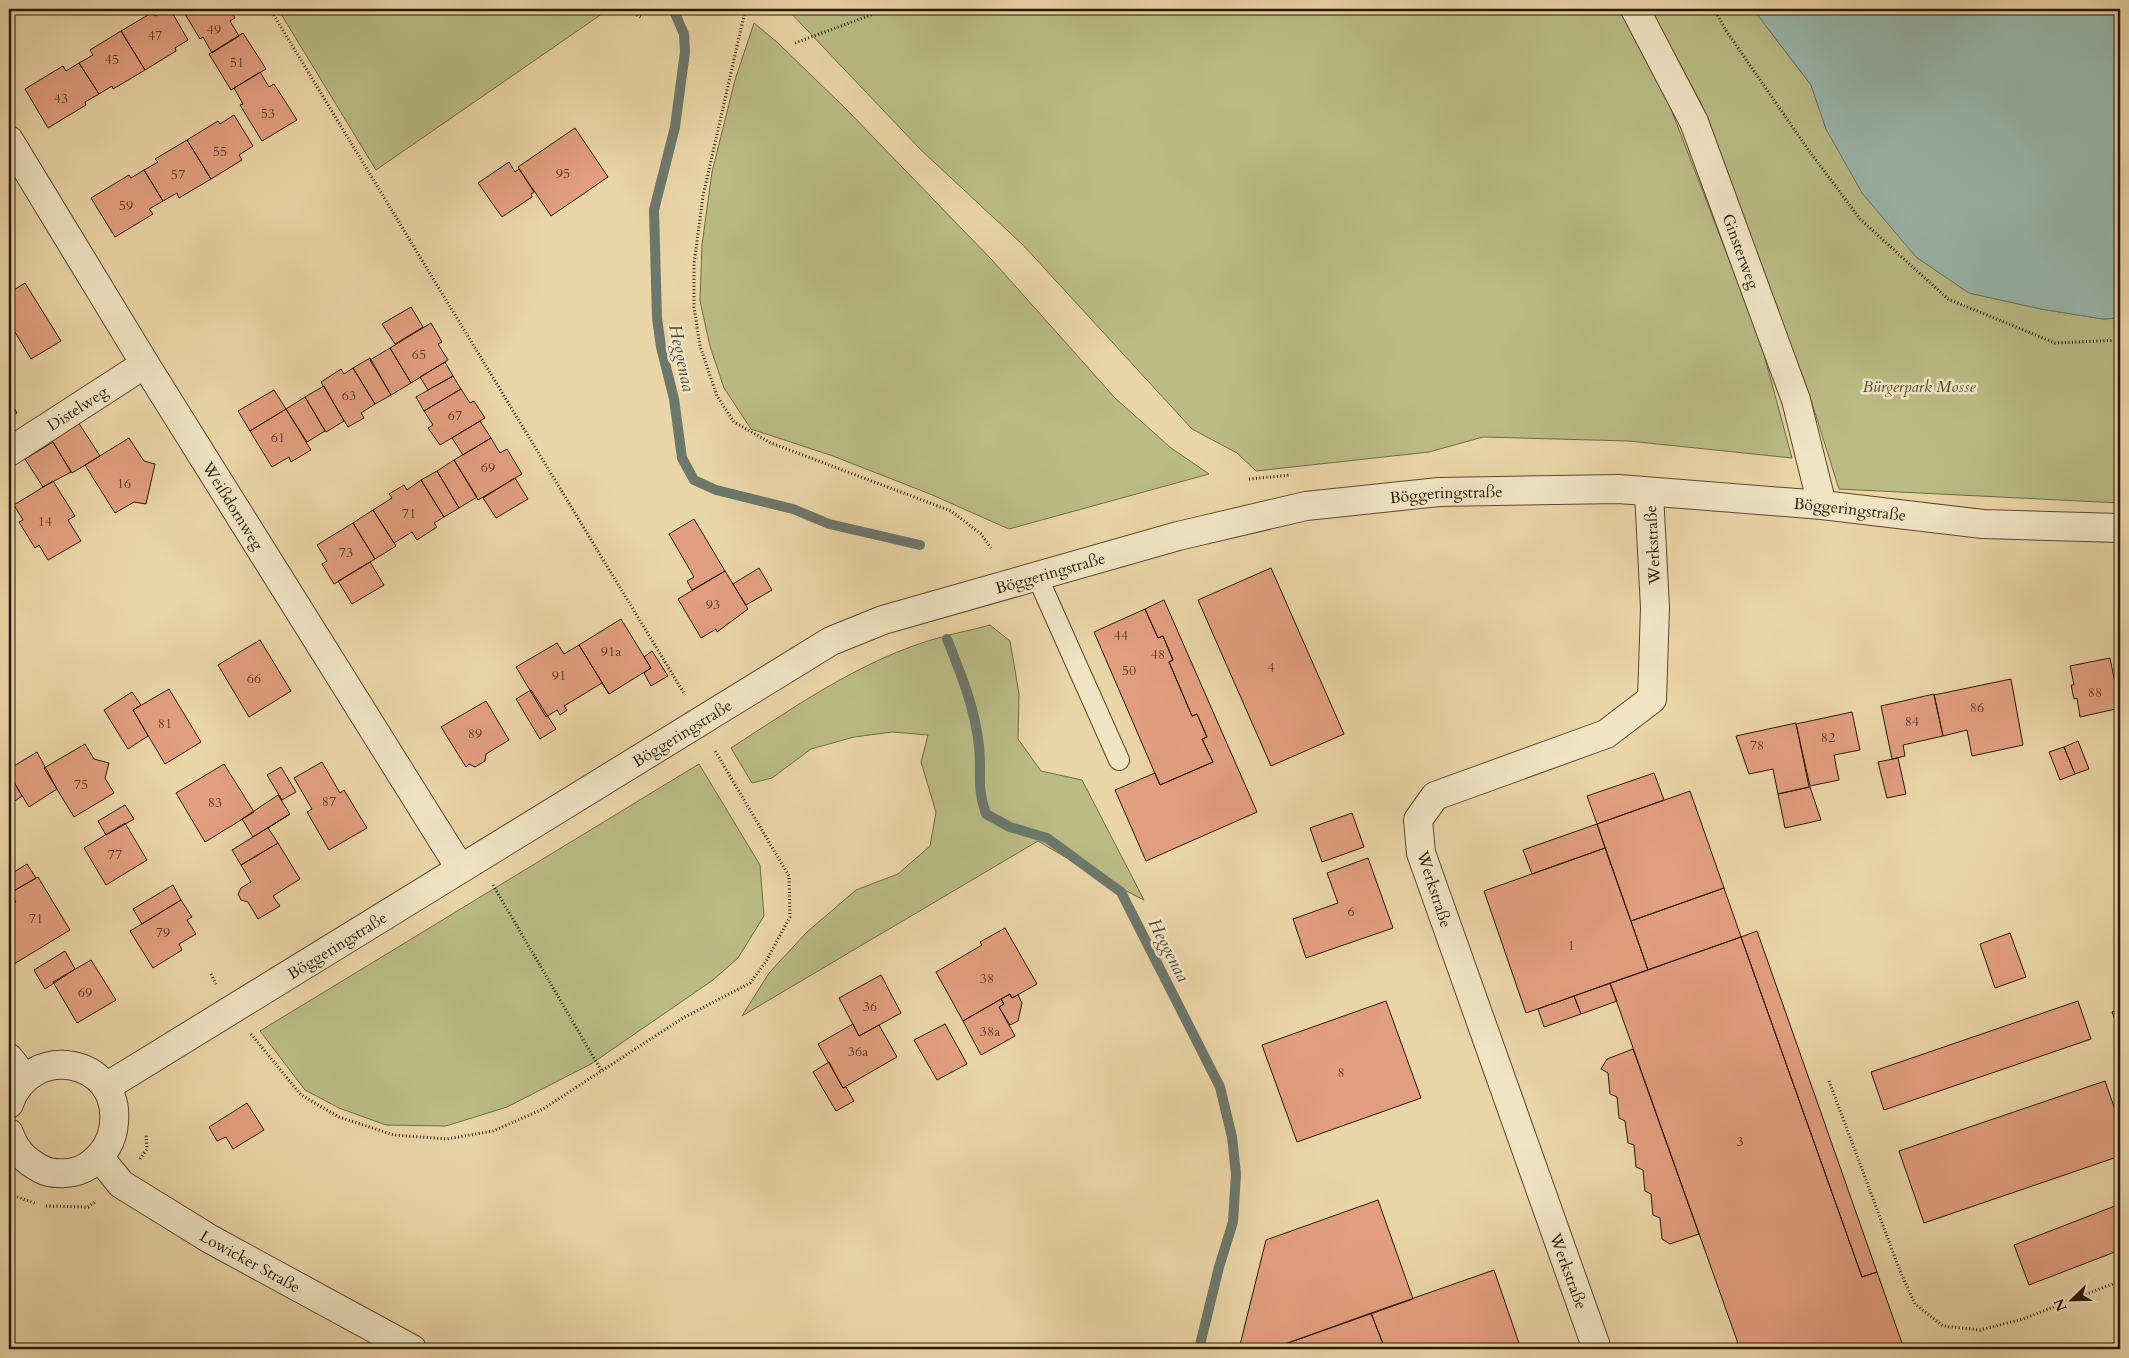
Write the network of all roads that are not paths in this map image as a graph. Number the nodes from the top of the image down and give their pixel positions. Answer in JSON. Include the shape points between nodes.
{"nodes":[{"id":1,"x":1635,"y":9,"type":"edge"},
{"id":2,"x":9,"y":140,"type":"edge"},
{"id":3,"x":145,"y":364,"type":"junction"},
{"id":4,"x":9,"y":452,"type":"edge"},
{"id":5,"x":1649,"y":492,"type":"junction"},
{"id":6,"x":1822,"y":505,"type":"junction"},
{"id":7,"x":2120,"y":528,"type":"edge"},
{"id":8,"x":1037,"y":576,"type":"junction"},
{"id":9,"x":1119,"y":760,"type":"dead end"},
{"id":10,"x":469,"y":863,"type":"junction"},
{"id":11,"x":17,"y":1068,"type":"edge"},
{"id":12,"x":106,"y":1088,"type":"junction"},
{"id":13,"x":9,"y":1104,"type":"edge"},
{"id":14,"x":10,"y":1143,"type":"edge"},
{"id":15,"x":100,"y":1158,"type":"junction"},
{"id":16,"x":412,"y":1349,"type":"edge"},
{"id":17,"x":1597,"y":1349,"type":"edge"}],
"edges":[{"from":1,"to":6,"type":"street","name":"Ginsterweg","via":[[1694,122],[1796,400]]},
{"from":2,"to":3,"type":"street","name":"Weißdornweg"},
{"from":3,"to":4,"type":"street","name":"Distelweg"},
{"from":3,"to":10,"type":"street","name":"Weißdornweg"},
{"from":5,"to":6,"type":"street","name":"Böggeringstraße"},
{"from":5,"to":8,"type":"street","name":"Böggeringstraße","via":[[1619,489],[1439,492],[1306,506],[1178,536]]},
{"from":5,"to":17,"type":"street","name":"Werkstraße","via":[[1655,608],[1652,699],[1606,734],[1434,796],[1418,820],[1420,853]]},
{"from":6,"to":7,"type":"street","name":"Böggeringstraße","via":[[1983,524]]},
{"from":8,"to":9,"type":"lane"},
{"from":8,"to":10,"type":"street","name":"Böggeringstraße","via":[[882,620],[830,641]]},
{"from":10,"to":12,"type":"street","name":"Böggeringstraße"},
{"from":11,"to":12,"type":"street","via":[[58,1064],[76,1066],[93,1074]]},
{"from":11,"to":13,"type":"street"},
{"from":12,"to":15,"type":"street","via":[[115,1119],[113,1136]]},
{"from":14,"to":15,"type":"street","via":[[27,1162],[44,1171],[64,1173],[83,1169]]},
{"from":15,"to":16,"type":"street","name":"Lowicker Straße","via":[[121,1184],[210,1240]]}]}
